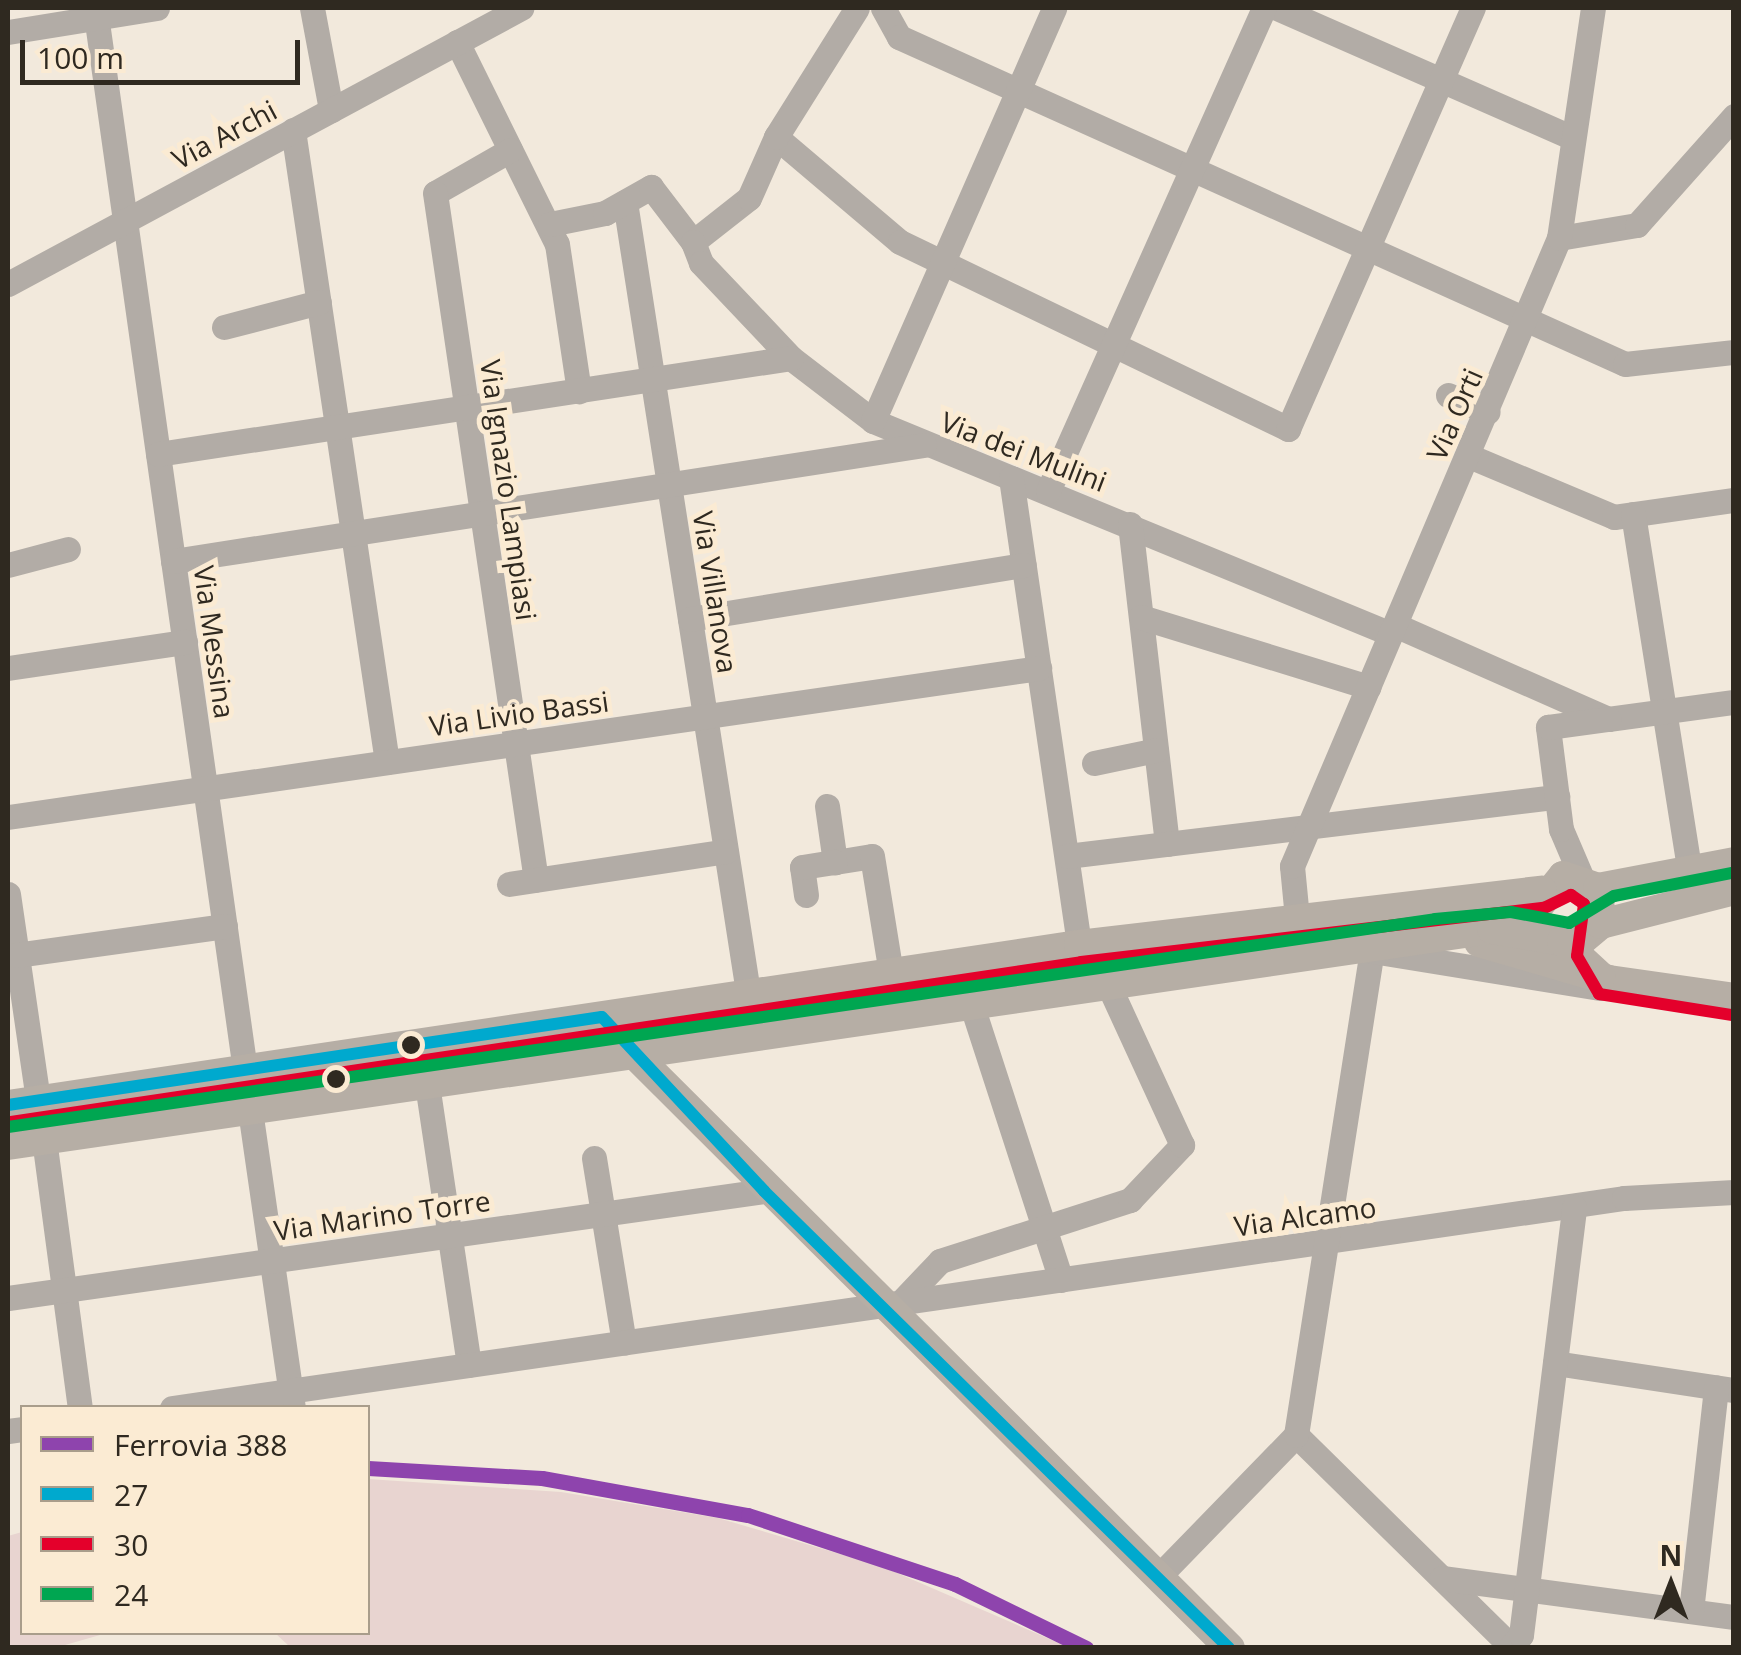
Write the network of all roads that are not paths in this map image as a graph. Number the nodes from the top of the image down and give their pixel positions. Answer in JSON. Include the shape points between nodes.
{"nodes":[{"id":1,"x":158,"y":8,"type":"edge"},
{"id":2,"x":312,"y":8,"type":"edge"},
{"id":3,"x":521,"y":8,"type":"edge"},
{"id":4,"x":856,"y":8,"type":"edge"},
{"id":5,"x":883,"y":8,"type":"edge"},
{"id":6,"x":1054,"y":8,"type":"edge"},
{"id":7,"x":1264,"y":8,"type":"edge"},
{"id":8,"x":1277,"y":8,"type":"edge"},
{"id":9,"x":1472,"y":8,"type":"edge"},
{"id":10,"x":1593,"y":8,"type":"edge"},
{"id":11,"x":96,"y":13,"type":"edge"},
{"id":12,"x":8,"y":32,"type":"edge"},
{"id":13,"x":457,"y":42,"type":"junction"},
{"id":14,"x":1441,"y":80,"type":"junction"},
{"id":15,"x":1018,"y":90,"type":"junction"},
{"id":16,"x":330,"y":110,"type":"junction"},
{"id":17,"x":1734,"y":116,"type":"edge"},
{"id":18,"x":293,"y":130,"type":"junction"},
{"id":19,"x":776,"y":137,"type":"junction"},
{"id":20,"x":1572,"y":138,"type":"junction"},
{"id":21,"x":510,"y":150,"type":"junction"},
{"id":22,"x":1191,"y":168,"type":"junction"},
{"id":23,"x":625,"y":202,"type":"junction"},
{"id":24,"x":124,"y":222,"type":"junction"},
{"id":25,"x":550,"y":224,"type":"junction"},
{"id":26,"x":1559,"y":238,"type":"junction"},
{"id":27,"x":694,"y":242,"type":"junction"},
{"id":28,"x":1368,"y":247,"type":"junction"},
{"id":29,"x":943,"y":262,"type":"junction"},
{"id":30,"x":8,"y":284,"type":"edge"},
{"id":31,"x":319,"y":302,"type":"junction"},
{"id":32,"x":1528,"y":319,"type":"junction"},
{"id":33,"x":224,"y":327,"type":"dead end"},
{"id":34,"x":1112,"y":348,"type":"junction"},
{"id":35,"x":1734,"y":352,"type":"edge"},
{"id":36,"x":792,"y":358,"type":"junction"},
{"id":37,"x":653,"y":380,"type":"junction"},
{"id":38,"x":580,"y":391,"type":"junction"},
{"id":39,"x":1448,"y":395,"type":"dead end"},
{"id":40,"x":467,"y":408,"type":"junction"},
{"id":41,"x":1488,"y":412,"type":"junction"},
{"id":42,"x":880,"y":424,"type":"junction"},
{"id":43,"x":337,"y":427,"type":"junction"},
{"id":44,"x":924,"y":445,"type":"junction"},
{"id":45,"x":875,"y":453,"type":"junction"},
{"id":46,"x":158,"y":454,"type":"junction"},
{"id":47,"x":1469,"y":456,"type":"junction"},
{"id":48,"x":1011,"y":478,"type":"junction"},
{"id":49,"x":669,"y":484,"type":"junction"},
{"id":50,"x":1048,"y":491,"type":"junction"},
{"id":51,"x":1734,"y":500,"type":"edge"},
{"id":52,"x":482,"y":514,"type":"junction"},
{"id":53,"x":1633,"y":514,"type":"junction"},
{"id":54,"x":1130,"y":524,"type":"junction"},
{"id":55,"x":353,"y":534,"type":"junction"},
{"id":56,"x":68,"y":549,"type":"dead end"},
{"id":57,"x":173,"y":561,"type":"junction"},
{"id":58,"x":8,"y":565,"type":"edge"},
{"id":59,"x":1024,"y":565,"type":"junction"},
{"id":60,"x":1141,"y":617,"type":"junction"},
{"id":61,"x":690,"y":619,"type":"junction"},
{"id":62,"x":1393,"y":630,"type":"junction"},
{"id":63,"x":185,"y":642,"type":"junction"},
{"id":64,"x":8,"y":668,"type":"edge"},
{"id":65,"x":1039,"y":668,"type":"junction"},
{"id":66,"x":1368,"y":687,"type":"junction"},
{"id":67,"x":1734,"y":702,"type":"edge"},
{"id":68,"x":1664,"y":712,"type":"junction"},
{"id":69,"x":705,"y":716,"type":"junction"},
{"id":70,"x":1608,"y":720,"type":"junction"},
{"id":71,"x":516,"y":744,"type":"junction"},
{"id":72,"x":1156,"y":750,"type":"junction"},
{"id":73,"x":387,"y":762,"type":"junction"},
{"id":74,"x":1094,"y":762,"type":"dead end"},
{"id":75,"x":206,"y":788,"type":"junction"},
{"id":76,"x":1557,"y":797,"type":"junction"},
{"id":77,"x":827,"y":806,"type":"dead end"},
{"id":78,"x":8,"y":817,"type":"edge"},
{"id":79,"x":1307,"y":827,"type":"junction"},
{"id":80,"x":1167,"y":844,"type":"junction"},
{"id":81,"x":726,"y":851,"type":"junction"},
{"id":82,"x":1067,"y":856,"type":"junction"},
{"id":83,"x":835,"y":862,"type":"junction"},
{"id":84,"x":1709,"y":870,"type":"edge"},
{"id":85,"x":1584,"y":873,"type":"junction"},
{"id":86,"x":536,"y":880,"type":"junction"},
{"id":87,"x":509,"y":884,"type":"dead end"},
{"id":88,"x":1542,"y":891,"type":"junction"},
{"id":89,"x":8,"y":894,"type":"edge"},
{"id":90,"x":806,"y":895,"type":"dead end"},
{"id":91,"x":1296,"y":918,"type":"junction"},
{"id":92,"x":225,"y":926,"type":"junction"},
{"id":93,"x":1599,"y":928,"type":"junction"},
{"id":94,"x":1438,"y":936,"type":"junction"},
{"id":95,"x":1558,"y":939,"type":"junction"},
{"id":96,"x":1079,"y":946,"type":"junction"},
{"id":97,"x":1361,"y":951,"type":"junction"},
{"id":98,"x":16,"y":955,"type":"junction"},
{"id":99,"x":891,"y":972,"type":"junction"},
{"id":100,"x":1615,"y":980,"type":"junction"},
{"id":101,"x":1109,"y":986,"type":"junction"},
{"id":102,"x":748,"y":992,"type":"junction"},
{"id":103,"x":1720,"y":996,"type":"edge"},
{"id":104,"x":972,"y":1006,"type":"junction"},
{"id":105,"x":602,"y":1017,"type":"junction"},
{"id":106,"x":632,"y":1054,"type":"junction"},
{"id":107,"x":246,"y":1070,"type":"junction"},
{"id":108,"x":427,"y":1084,"type":"junction"},
{"id":109,"x":23,"y":1103,"type":"edge"},
{"id":110,"x":250,"y":1110,"type":"junction"},
{"id":111,"x":44,"y":1140,"type":"junction"},
{"id":112,"x":8,"y":1145,"type":"edge"},
{"id":113,"x":594,"y":1158,"type":"dead end"},
{"id":114,"x":764,"y":1190,"type":"junction"},
{"id":115,"x":1734,"y":1192,"type":"edge"},
{"id":116,"x":1574,"y":1207,"type":"junction"},
{"id":117,"x":603,"y":1214,"type":"junction"},
{"id":118,"x":1044,"y":1230,"type":"junction"},
{"id":119,"x":450,"y":1235,"type":"junction"},
{"id":120,"x":1324,"y":1244,"type":"junction"},
{"id":121,"x":272,"y":1260,"type":"junction"},
{"id":122,"x":1061,"y":1280,"type":"junction"},
{"id":123,"x":64,"y":1290,"type":"junction"},
{"id":124,"x":8,"y":1298,"type":"edge"},
{"id":125,"x":892,"y":1305,"type":"junction"},
{"id":126,"x":624,"y":1343,"type":"junction"},
{"id":127,"x":1555,"y":1362,"type":"junction"},
{"id":128,"x":469,"y":1365,"type":"junction"},
{"id":129,"x":1725,"y":1389,"type":"edge"},
{"id":130,"x":292,"y":1399,"type":"edge"},
{"id":131,"x":80,"y":1405,"type":"edge"},
{"id":132,"x":212,"y":1405,"type":"edge"},
{"id":133,"x":1296,"y":1435,"type":"junction"},
{"id":134,"x":1436,"y":1572,"type":"junction"},
{"id":135,"x":1158,"y":1577,"type":"junction"},
{"id":136,"x":1532,"y":1585,"type":"junction"},
{"id":137,"x":1691,"y":1612,"type":"junction"},
{"id":138,"x":1734,"y":1618,"type":"edge"},
{"id":139,"x":1511,"y":1647,"type":"edge"},
{"id":140,"x":1230,"y":1648,"type":"edge"}],
"edges":[{"from":1,"to":11,"type":"street"},
{"from":2,"to":16,"type":"street"},
{"from":3,"to":13,"type":"street","name":"Via Archi"},
{"from":4,"to":19,"type":"street"},
{"from":5,"to":15,"type":"street","via":[[898,38]]},
{"from":6,"to":15,"type":"street"},
{"from":7,"to":22,"type":"street"},
{"from":8,"to":14,"type":"street"},
{"from":9,"to":14,"type":"street"},
{"from":10,"to":20,"type":"street","name":"Via Orti"},
{"from":11,"to":12,"type":"street"},
{"from":11,"to":24,"type":"street","name":"Via Messina"},
{"from":13,"to":16,"type":"street","name":"Via Archi"},
{"from":13,"to":21,"type":"street"},
{"from":14,"to":20,"type":"street"},
{"from":14,"to":28,"type":"street"},
{"from":15,"to":22,"type":"street"},
{"from":15,"to":29,"type":"street"},
{"from":16,"to":18,"type":"street","name":"Via Archi"},
{"from":17,"to":26,"type":"street","via":[[1638,225]]},
{"from":18,"to":24,"type":"street","name":"Via Archi"},
{"from":18,"to":31,"type":"street"},
{"from":19,"to":27,"type":"street","via":[[749,198]]},
{"from":19,"to":29,"type":"street","via":[[900,242]]},
{"from":20,"to":26,"type":"street","name":"Via Orti"},
{"from":21,"to":25,"type":"street"},
{"from":21,"to":40,"type":"street","name":"Via Ignazio Lampiasi","via":[[434,193]]},
{"from":22,"to":28,"type":"street"},
{"from":22,"to":34,"type":"street"},
{"from":23,"to":25,"type":"street"},
{"from":23,"to":27,"type":"street","name":"Via dei Mulini","via":[[651,186]]},
{"from":23,"to":37,"type":"street","name":"Via Villanova"},
{"from":24,"to":30,"type":"street","name":"Via Archi"},
{"from":24,"to":46,"type":"street","name":"Via Messina"},
{"from":25,"to":38,"type":"street"},
{"from":26,"to":32,"type":"street","name":"Via Orti"},
{"from":27,"to":36,"type":"street","name":"Via dei Mulini","via":[[701,263]]},
{"from":28,"to":32,"type":"street"},
{"from":28,"to":34,"type":"street","via":[[1288,429]]},
{"from":29,"to":34,"type":"street"},
{"from":29,"to":42,"type":"street"},
{"from":31,"to":33,"type":"street"},
{"from":31,"to":43,"type":"street"},
{"from":32,"to":35,"type":"street","via":[[1626,364]]},
{"from":32,"to":41,"type":"street","name":"Via Orti"},
{"from":34,"to":50,"type":"street"},
{"from":36,"to":37,"type":"street"},
{"from":36,"to":42,"type":"street","name":"Via dei Mulini"},
{"from":37,"to":38,"type":"street"},
{"from":37,"to":49,"type":"street","name":"Via Villanova"},
{"from":38,"to":40,"type":"street"},
{"from":39,"to":41,"type":"street"},
{"from":40,"to":43,"type":"street"},
{"from":40,"to":52,"type":"street","name":"Via Ignazio Lampiasi"},
{"from":41,"to":47,"type":"street","name":"Via Orti"},
{"from":42,"to":44,"type":"street","name":"Via dei Mulini"},
{"from":42,"to":45,"type":"street"},
{"from":43,"to":46,"type":"street"},
{"from":43,"to":55,"type":"street"},
{"from":44,"to":45,"type":"street"},
{"from":44,"to":48,"type":"street","name":"Via dei Mulini"},
{"from":45,"to":49,"type":"street"},
{"from":46,"to":57,"type":"street","name":"Via Messina"},
{"from":47,"to":53,"type":"street","via":[[1614,517]]},
{"from":47,"to":62,"type":"street","name":"Via Orti"},
{"from":48,"to":50,"type":"street","name":"Via dei Mulini"},
{"from":48,"to":59,"type":"street"},
{"from":49,"to":52,"type":"street"},
{"from":49,"to":61,"type":"street","name":"Via Villanova"},
{"from":50,"to":54,"type":"street","name":"Via dei Mulini"},
{"from":51,"to":53,"type":"street"},
{"from":52,"to":55,"type":"street"},
{"from":52,"to":71,"type":"street","name":"Via Ignazio Lampiasi"},
{"from":53,"to":68,"type":"street"},
{"from":54,"to":60,"type":"street"},
{"from":54,"to":62,"type":"street","name":"Via dei Mulini"},
{"from":55,"to":57,"type":"street"},
{"from":55,"to":73,"type":"street"},
{"from":56,"to":58,"type":"street"},
{"from":57,"to":63,"type":"street","name":"Via Messina"},
{"from":59,"to":61,"type":"street"},
{"from":59,"to":65,"type":"street"},
{"from":60,"to":66,"type":"street"},
{"from":60,"to":72,"type":"street"},
{"from":61,"to":69,"type":"street","name":"Via Villanova"},
{"from":62,"to":66,"type":"street","name":"Via Orti"},
{"from":62,"to":70,"type":"street","name":"Via dei Mulini"},
{"from":63,"to":64,"type":"street"},
{"from":63,"to":75,"type":"street","name":"Via Messina"},
{"from":65,"to":69,"type":"street","name":"Via Livio Bassi"},
{"from":65,"to":82,"type":"street"},
{"from":66,"to":79,"type":"street","name":"Via Orti"},
{"from":67,"to":68,"type":"street"},
{"from":68,"to":70,"type":"street"},
{"from":68,"to":84,"type":"street"},
{"from":69,"to":71,"type":"street","name":"Via Livio Bassi"},
{"from":69,"to":81,"type":"street","name":"Via Villanova"},
{"from":70,"to":76,"type":"street","via":[[1548,727]]},
{"from":71,"to":73,"type":"street","name":"Via Livio Bassi"},
{"from":71,"to":86,"type":"street","name":"Via Ignazio Lampiasi"},
{"from":72,"to":74,"type":"street"},
{"from":72,"to":80,"type":"street"},
{"from":73,"to":75,"type":"street","name":"Via Livio Bassi"},
{"from":75,"to":78,"type":"street","name":"Via Livio Bassi"},
{"from":75,"to":92,"type":"street","name":"Via Messina"},
{"from":76,"to":79,"type":"street"},
{"from":76,"to":85,"type":"street"},
{"from":77,"to":83,"type":"street"},
{"from":79,"to":80,"type":"street"},
{"from":79,"to":91,"type":"street","name":"Via Orti","via":[[1292,866]]},
{"from":80,"to":82,"type":"street"},
{"from":81,"to":86,"type":"street"},
{"from":81,"to":102,"type":"street","name":"Via Villanova"},
{"from":82,"to":96,"type":"street"},
{"from":83,"to":90,"type":"street","via":[[802,867]]},
{"from":83,"to":99,"type":"street","via":[[872,856]]},
{"from":84,"to":85,"type":"main road"},
{"from":84,"to":93,"type":"main road"},
{"from":85,"to":88,"type":"main road"},
{"from":85,"to":93,"type":"main road"},
{"from":86,"to":87,"type":"street"},
{"from":88,"to":91,"type":"main road"},
{"from":88,"to":95,"type":"main road","via":[[1538,917]]},
{"from":89,"to":98,"type":"street"},
{"from":91,"to":96,"type":"main road"},
{"from":92,"to":98,"type":"street"},
{"from":92,"to":107,"type":"street","name":"Via Messina"},
{"from":93,"to":95,"type":"main road"},
{"from":93,"to":100,"type":"main road","via":[[1596,961]]},
{"from":94,"to":95,"type":"main road","via":[[1511,929]]},
{"from":94,"to":97,"type":"main road"},
{"from":94,"to":100,"type":"main road"},
{"from":95,"to":100,"type":"main road"},
{"from":96,"to":99,"type":"main road"},
{"from":97,"to":100,"type":"street","via":[[1600,988]]},
{"from":97,"to":101,"type":"main road"},
{"from":97,"to":120,"type":"street"},
{"from":98,"to":109,"type":"street"},
{"from":99,"to":102,"type":"main road"},
{"from":100,"to":103,"type":"main road"},
{"from":101,"to":104,"type":"main road"},
{"from":101,"to":118,"type":"street","via":[[1182,1145],[1130,1200]]},
{"from":102,"to":105,"type":"main road"},
{"from":104,"to":106,"type":"main road"},
{"from":104,"to":118,"type":"street"},
{"from":105,"to":106,"type":"main road"},
{"from":105,"to":107,"type":"main road"},
{"from":106,"to":108,"type":"main road"},
{"from":106,"to":114,"type":"main road"},
{"from":107,"to":109,"type":"main road"},
{"from":108,"to":110,"type":"main road"},
{"from":108,"to":119,"type":"street"},
{"from":110,"to":111,"type":"main road"},
{"from":110,"to":121,"type":"street"},
{"from":111,"to":112,"type":"main road"},
{"from":111,"to":123,"type":"street"},
{"from":113,"to":117,"type":"street"},
{"from":114,"to":117,"type":"street","name":"Via Marino Torre"},
{"from":114,"to":125,"type":"main road"},
{"from":115,"to":116,"type":"street","name":"Via Alcamo","via":[[1705,1187]]},
{"from":116,"to":120,"type":"street","name":"Via Alcamo"},
{"from":116,"to":127,"type":"street"},
{"from":117,"to":119,"type":"street","name":"Via Marino Torre"},
{"from":117,"to":126,"type":"street"},
{"from":118,"to":122,"type":"street"},
{"from":118,"to":125,"type":"street","via":[[940,1261]]},
{"from":119,"to":121,"type":"street","name":"Via Marino Torre"},
{"from":119,"to":128,"type":"street"},
{"from":120,"to":122,"type":"street","name":"Via Alcamo"},
{"from":120,"to":133,"type":"street"},
{"from":121,"to":123,"type":"street","name":"Via Marino Torre"},
{"from":121,"to":130,"type":"street"},
{"from":122,"to":125,"type":"street","name":"Via Alcamo"},
{"from":123,"to":124,"type":"street","name":"Via Marino Torre"},
{"from":123,"to":131,"type":"street"},
{"from":125,"to":126,"type":"street","name":"Via Alcamo"},
{"from":125,"to":135,"type":"main road"},
{"from":126,"to":128,"type":"street","name":"Via Alcamo"},
{"from":127,"to":129,"type":"street"},
{"from":127,"to":136,"type":"street"},
{"from":128,"to":130,"type":"street","name":"Via Alcamo"},
{"from":129,"to":137,"type":"street"},
{"from":130,"to":132,"type":"street","name":"Via Alcamo"},
{"from":133,"to":134,"type":"street"},
{"from":133,"to":135,"type":"street"},
{"from":134,"to":136,"type":"street"},
{"from":134,"to":139,"type":"street"},
{"from":135,"to":140,"type":"main road"},
{"from":136,"to":137,"type":"street"},
{"from":136,"to":139,"type":"street"},
{"from":137,"to":138,"type":"street"}]}
